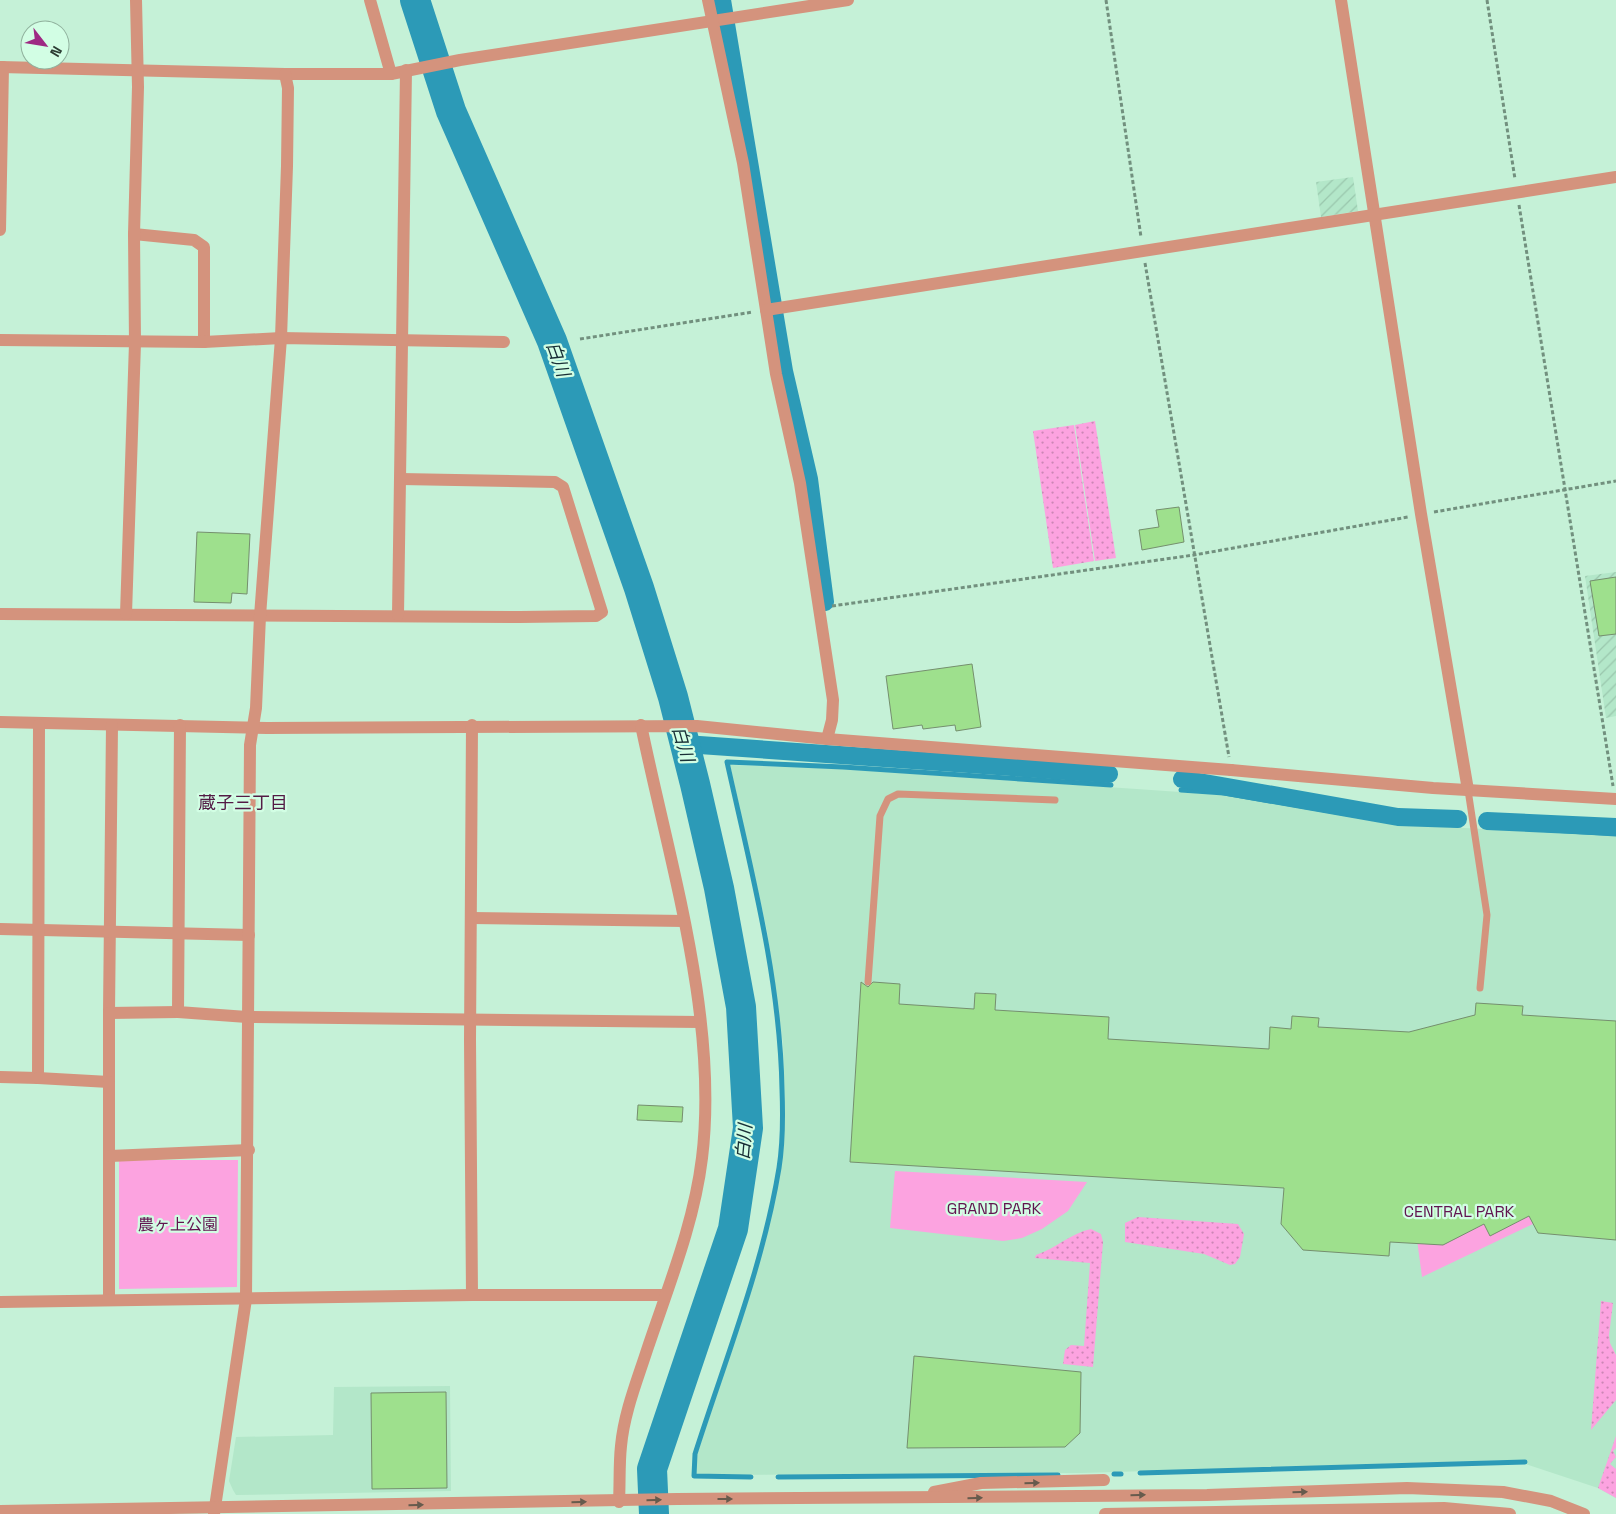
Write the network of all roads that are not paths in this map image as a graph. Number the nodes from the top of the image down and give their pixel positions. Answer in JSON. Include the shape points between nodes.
{"nodes":[{"id":1,"x":136,"y":0,"type":"edge"},
{"id":2,"x":370,"y":0,"type":"edge"},
{"id":3,"x":708,"y":0,"type":"edge"},
{"id":4,"x":848,"y":0,"type":"edge"},
{"id":5,"x":1341,"y":0,"type":"edge"},
{"id":6,"x":721,"y":20,"type":"junction"},
{"id":7,"x":2,"y":67,"type":"edge"},
{"id":8,"x":406,"y":70,"type":"junction"},
{"id":9,"x":137,"y":71,"type":"junction"},
{"id":10,"x":285,"y":74,"type":"junction"},
{"id":11,"x":391,"y":74,"type":"junction"},
{"id":12,"x":1616,"y":177,"type":"edge"},
{"id":13,"x":1374,"y":215,"type":"junction"},
{"id":14,"x":0,"y":230,"type":"edge"},
{"id":15,"x":134,"y":234,"type":"junction"},
{"id":16,"x":773,"y":309,"type":"junction"},
{"id":17,"x":281,"y":338,"type":"junction"},
{"id":18,"x":0,"y":340,"type":"edge"},
{"id":19,"x":402,"y":341,"type":"junction"},
{"id":20,"x":204,"y":342,"type":"junction"},
{"id":21,"x":504,"y":342,"type":"dead end"},
{"id":22,"x":135,"y":343,"type":"junction"},
{"id":23,"x":401,"y":478,"type":"junction"},
{"id":24,"x":0,"y":614,"type":"edge"},
{"id":25,"x":126,"y":614,"type":"junction"},
{"id":26,"x":398,"y":615,"type":"junction"},
{"id":27,"x":260,"y":616,"type":"junction"},
{"id":28,"x":0,"y":722,"type":"edge"},
{"id":29,"x":39,"y":724,"type":"junction"},
{"id":30,"x":112,"y":725,"type":"junction"},
{"id":31,"x":180,"y":725,"type":"junction"},
{"id":32,"x":472,"y":725,"type":"junction"},
{"id":33,"x":641,"y":725,"type":"junction"},
{"id":34,"x":252,"y":727,"type":"junction"},
{"id":35,"x":827,"y":739,"type":"junction"},
{"id":36,"x":1468,"y":790,"type":"junction"},
{"id":37,"x":1615,"y":795,"type":"edge"},
{"id":38,"x":1054,"y":800,"type":"dead end"},
{"id":39,"x":472,"y":918,"type":"junction"},
{"id":40,"x":684,"y":921,"type":"junction"},
{"id":41,"x":0,"y":929,"type":"edge"},
{"id":42,"x":39,"y":930,"type":"junction"},
{"id":43,"x":109,"y":932,"type":"junction"},
{"id":44,"x":179,"y":933,"type":"junction"},
{"id":45,"x":249,"y":935,"type":"junction"},
{"id":46,"x":868,"y":982,"type":"dead end"},
{"id":47,"x":1480,"y":988,"type":"dead end"},
{"id":48,"x":178,"y":1012,"type":"junction"},
{"id":49,"x":110,"y":1013,"type":"junction"},
{"id":50,"x":247,"y":1017,"type":"junction"},
{"id":51,"x":470,"y":1019,"type":"junction"},
{"id":52,"x":700,"y":1022,"type":"junction"},
{"id":53,"x":0,"y":1077,"type":"edge"},
{"id":54,"x":38,"y":1078,"type":"junction"},
{"id":55,"x":108,"y":1082,"type":"junction"},
{"id":56,"x":249,"y":1150,"type":"junction"},
{"id":57,"x":110,"y":1156,"type":"junction"},
{"id":58,"x":472,"y":1295,"type":"junction"},
{"id":59,"x":666,"y":1295,"type":"junction"},
{"id":60,"x":246,"y":1299,"type":"junction"},
{"id":61,"x":109,"y":1300,"type":"junction"},
{"id":62,"x":0,"y":1302,"type":"edge"},
{"id":63,"x":1104,"y":1480,"type":"dead end"},
{"id":64,"x":897,"y":1498,"type":"junction"},
{"id":65,"x":625,"y":1501,"type":"junction"},
{"id":66,"x":0,"y":1511,"type":"edge"},
{"id":67,"x":214,"y":1511,"type":"edge"},
{"id":68,"x":1106,"y":1514,"type":"edge"},
{"id":69,"x":1510,"y":1514,"type":"edge"},
{"id":70,"x":1584,"y":1514,"type":"edge"}],
"edges":[{"from":1,"to":9,"type":"street"},
{"from":2,"to":11,"type":"street"},
{"from":3,"to":6,"type":"street"},
{"from":4,"to":6,"type":"street"},
{"from":5,"to":13,"type":"street"},
{"from":6,"to":8,"type":"street"},
{"from":6,"to":16,"type":"street","via":[[743,163]]},
{"from":7,"to":9,"type":"street"},
{"from":7,"to":14,"type":"street"},
{"from":8,"to":11,"type":"street"},
{"from":8,"to":19,"type":"street"},
{"from":9,"to":10,"type":"street"},
{"from":9,"to":15,"type":"street"},
{"from":10,"to":11,"type":"street"},
{"from":10,"to":17,"type":"street","via":[[288,88],[287,166]]},
{"from":12,"to":13,"type":"street"},
{"from":13,"to":16,"type":"street"},
{"from":13,"to":36,"type":"street"},
{"from":15,"to":20,"type":"street","via":[[194,240],[204,247]]},
{"from":15,"to":22,"type":"street"},
{"from":16,"to":35,"type":"street","via":[[776,374],[800,482],[833,700]]},
{"from":17,"to":19,"type":"street"},
{"from":17,"to":20,"type":"street"},
{"from":17,"to":27,"type":"street"},
{"from":18,"to":22,"type":"street"},
{"from":19,"to":21,"type":"street"},
{"from":19,"to":23,"type":"street"},
{"from":20,"to":22,"type":"street"},
{"from":22,"to":25,"type":"street"},
{"from":23,"to":26,"type":"street"},
{"from":23,"to":26,"type":"street","via":[[556,482],[563,487],[602,612],[596,616]]},
{"from":24,"to":25,"type":"street"},
{"from":25,"to":27,"type":"street"},
{"from":26,"to":27,"type":"street"},
{"from":27,"to":34,"type":"street","via":[[256,708]]},
{"from":28,"to":29,"type":"street"},
{"from":29,"to":30,"type":"street"},
{"from":29,"to":42,"type":"street"},
{"from":30,"to":31,"type":"street"},
{"from":30,"to":43,"type":"street"},
{"from":31,"to":34,"type":"street"},
{"from":31,"to":44,"type":"street"},
{"from":32,"to":33,"type":"street"},
{"from":32,"to":34,"type":"street"},
{"from":32,"to":39,"type":"street"},
{"from":33,"to":35,"type":"street","via":[[697,726]]},
{"from":33,"to":40,"type":"street"},
{"from":34,"to":45,"type":"street"},
{"from":35,"to":36,"type":"street"},
{"from":36,"to":37,"type":"street"},
{"from":36,"to":47,"type":"lane","via":[[1487,915]]},
{"from":38,"to":46,"type":"lane","via":[[898,794],[888,799],[880,816]]},
{"from":39,"to":40,"type":"street"},
{"from":39,"to":51,"type":"street"},
{"from":40,"to":52,"type":"street"},
{"from":41,"to":42,"type":"street"},
{"from":42,"to":43,"type":"street"},
{"from":42,"to":54,"type":"street"},
{"from":43,"to":44,"type":"street"},
{"from":43,"to":49,"type":"street"},
{"from":44,"to":45,"type":"street"},
{"from":44,"to":48,"type":"street"},
{"from":45,"to":50,"type":"street"},
{"from":48,"to":49,"type":"street"},
{"from":48,"to":50,"type":"street"},
{"from":49,"to":55,"type":"street"},
{"from":50,"to":51,"type":"street"},
{"from":50,"to":56,"type":"street"},
{"from":51,"to":52,"type":"street"},
{"from":51,"to":58,"type":"street"},
{"from":52,"to":59,"type":"street","via":[[707,1092],[702,1158],[688,1227]]},
{"from":53,"to":54,"type":"street"},
{"from":54,"to":55,"type":"street"},
{"from":55,"to":57,"type":"street"},
{"from":56,"to":57,"type":"street"},
{"from":56,"to":60,"type":"street"},
{"from":57,"to":61,"type":"street"},
{"from":58,"to":59,"type":"street"},
{"from":58,"to":60,"type":"street"},
{"from":59,"to":65,"type":"street","via":[[632,1394],[621,1445]]},
{"from":60,"to":61,"type":"street"},
{"from":60,"to":67,"type":"street"},
{"from":61,"to":62,"type":"street"},
{"from":64,"to":63,"type":"street","one_way":true,"via":[[981,1484]]},
{"from":65,"to":64,"type":"street","one_way":true},
{"from":64,"to":70,"type":"street","one_way":true,"via":[[1407,1488],[1503,1492],[1551,1501]]},
{"from":67,"to":65,"type":"street","one_way":true},
{"from":66,"to":67,"type":"street"},
{"from":68,"to":69,"type":"street","via":[[1444,1508]]}]}
